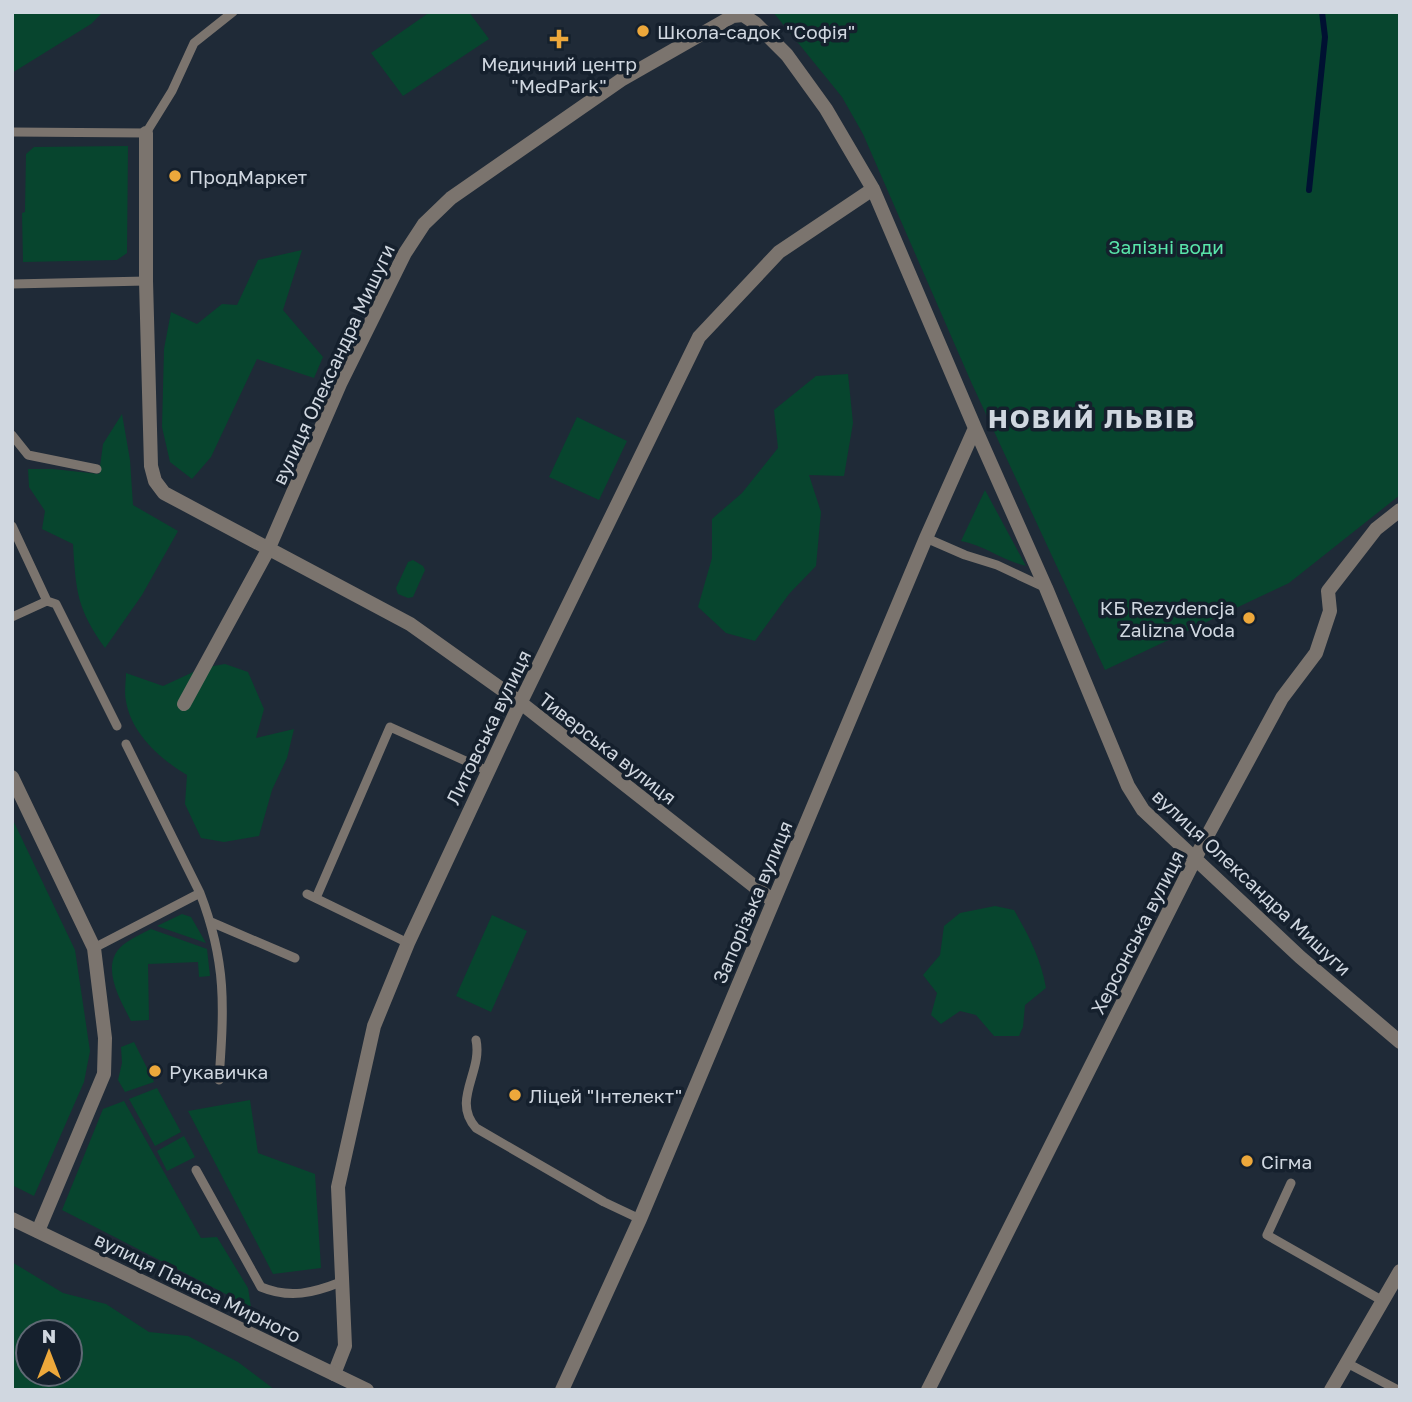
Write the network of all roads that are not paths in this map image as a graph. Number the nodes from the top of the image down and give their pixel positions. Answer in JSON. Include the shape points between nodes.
{"nodes":[{"id":1,"x":233,"y":12,"type":"edge"},
{"id":2,"x":12,"y":132,"type":"edge"},
{"id":3,"x":145,"y":133,"type":"junction"},
{"id":4,"x":873,"y":189,"type":"junction"},
{"id":5,"x":146,"y":281,"type":"junction"},
{"id":6,"x":12,"y":284,"type":"edge"},
{"id":7,"x":975,"y":428,"type":"junction"},
{"id":8,"x":12,"y":435,"type":"edge"},
{"id":9,"x":97,"y":470,"type":"dead end"},
{"id":10,"x":1400,"y":510,"type":"edge"},
{"id":11,"x":12,"y":526,"type":"edge"},
{"id":12,"x":926,"y":538,"type":"junction"},
{"id":13,"x":268,"y":550,"type":"junction"},
{"id":14,"x":1046,"y":588,"type":"junction"},
{"id":15,"x":47,"y":601,"type":"junction"},
{"id":16,"x":12,"y":617,"type":"edge"},
{"id":17,"x":521,"y":703,"type":"junction"},
{"id":18,"x":188,"y":705,"type":"dead end"},
{"id":19,"x":117,"y":726,"type":"dead end"},
{"id":20,"x":126,"y":744,"type":"dead end"},
{"id":21,"x":488,"y":771,"type":"junction"},
{"id":22,"x":12,"y":777,"type":"edge"},
{"id":23,"x":1195,"y":860,"type":"junction"},
{"id":24,"x":200,"y":893,"type":"junction"},
{"id":25,"x":773,"y":901,"type":"junction"},
{"id":26,"x":211,"y":922,"type":"junction"},
{"id":27,"x":408,"y":943,"type":"junction"},
{"id":28,"x":94,"y":948,"type":"junction"},
{"id":29,"x":295,"y":958,"type":"dead end"},
{"id":30,"x":476,"y":1040,"type":"dead end"},
{"id":31,"x":1400,"y":1042,"type":"edge"},
{"id":32,"x":219,"y":1080,"type":"dead end"},
{"id":33,"x":196,"y":1170,"type":"dead end"},
{"id":34,"x":1292,"y":1183,"type":"dead end"},
{"id":35,"x":12,"y":1219,"type":"edge"},
{"id":36,"x":640,"y":1219,"type":"junction"},
{"id":37,"x":38,"y":1231,"type":"junction"},
{"id":38,"x":1400,"y":1271,"type":"edge"},
{"id":39,"x":341,"y":1282,"type":"junction"},
{"id":40,"x":1383,"y":1301,"type":"junction"},
{"id":41,"x":1347,"y":1363,"type":"junction"},
{"id":42,"x":334,"y":1374,"type":"junction"},
{"id":43,"x":367,"y":1390,"type":"edge"},
{"id":44,"x":562,"y":1390,"type":"edge"},
{"id":45,"x":928,"y":1390,"type":"edge"},
{"id":46,"x":1331,"y":1390,"type":"edge"},
{"id":47,"x":1398,"y":1390,"type":"edge"}],
"edges":[{"from":1,"to":3,"type":"lane","via":[[194,43],[172,91]]},
{"from":2,"to":3,"type":"lane"},
{"from":3,"to":5,"type":"street"},
{"from":4,"to":7,"type":"street","name":"вулиця Олександра Мишуги"},
{"from":4,"to":13,"type":"street","name":"вулиця Олександра Мишуги","via":[[788,55],[743,15],[733,16],[621,80],[451,198],[424,224],[340,384]]},
{"from":4,"to":17,"type":"street","name":"Литовська вулиця","via":[[779,252],[699,337]]},
{"from":5,"to":6,"type":"lane"},
{"from":5,"to":13,"type":"street","via":[[155,481],[164,493]]},
{"from":7,"to":12,"type":"street","name":"Запорізька вулиця"},
{"from":7,"to":14,"type":"street","name":"вулиця Олександра Мишуги"},
{"from":8,"to":9,"type":"lane","via":[[29,455]]},
{"from":10,"to":23,"type":"street","name":"Херсонська вулиця","via":[[1376,529],[1328,591],[1330,611],[1316,653],[1282,698]]},
{"from":11,"to":15,"type":"lane"},
{"from":12,"to":14,"type":"lane"},
{"from":12,"to":25,"type":"street","name":"Запорізька вулиця"},
{"from":13,"to":17,"type":"street","name":"Тиверська вулиця","via":[[410,624]]},
{"from":13,"to":18,"type":"street","name":"вулиця Олександра Мишуги"},
{"from":14,"to":23,"type":"street","name":"вулиця Олександра Мишуги","via":[[1128,786],[1143,810]]},
{"from":15,"to":16,"type":"lane"},
{"from":15,"to":19,"type":"lane","via":[[56,604]]},
{"from":17,"to":21,"type":"street","name":"Литовська вулиця"},
{"from":17,"to":25,"type":"street","name":"Тиверська вулиця"},
{"from":20,"to":24,"type":"lane"},
{"from":21,"to":27,"type":"street","name":"Литовська вулиця"},
{"from":21,"to":27,"type":"lane","via":[[390,727],[312,896]]},
{"from":22,"to":28,"type":"street"},
{"from":23,"to":31,"type":"street","name":"вулиця Олександра Мишуги"},
{"from":23,"to":45,"type":"street","name":"Херсонська вулиця"},
{"from":24,"to":26,"type":"lane"},
{"from":24,"to":28,"type":"lane"},
{"from":25,"to":36,"type":"street","name":"Запорізька вулиця"},
{"from":26,"to":29,"type":"lane"},
{"from":26,"to":32,"type":"lane","via":[[223,984]]},
{"from":27,"to":39,"type":"street","name":"Литовська вулиця","via":[[374,1026],[338,1187]]},
{"from":28,"to":37,"type":"street","via":[[105,1038],[104,1074]]},
{"from":30,"to":36,"type":"lane","via":[[477,1060],[465,1111],[476,1128]]},
{"from":33,"to":39,"type":"lane","via":[[261,1287],[278,1294],[296,1294]]},
{"from":34,"to":40,"type":"lane","via":[[1267,1235]]},
{"from":35,"to":37,"type":"street","name":"вулиця Панаса Мирного"},
{"from":36,"to":44,"type":"street","name":"Запорізька вулиця"},
{"from":37,"to":42,"type":"street","name":"вулиця Панаса Мирного"},
{"from":38,"to":40,"type":"street"},
{"from":39,"to":42,"type":"street","name":"Литовська вулиця","via":[[345,1346]]},
{"from":40,"to":41,"type":"street"},
{"from":41,"to":46,"type":"street"},
{"from":41,"to":47,"type":"lane"},
{"from":42,"to":43,"type":"street","name":"вулиця Панаса Мирного"}]}
